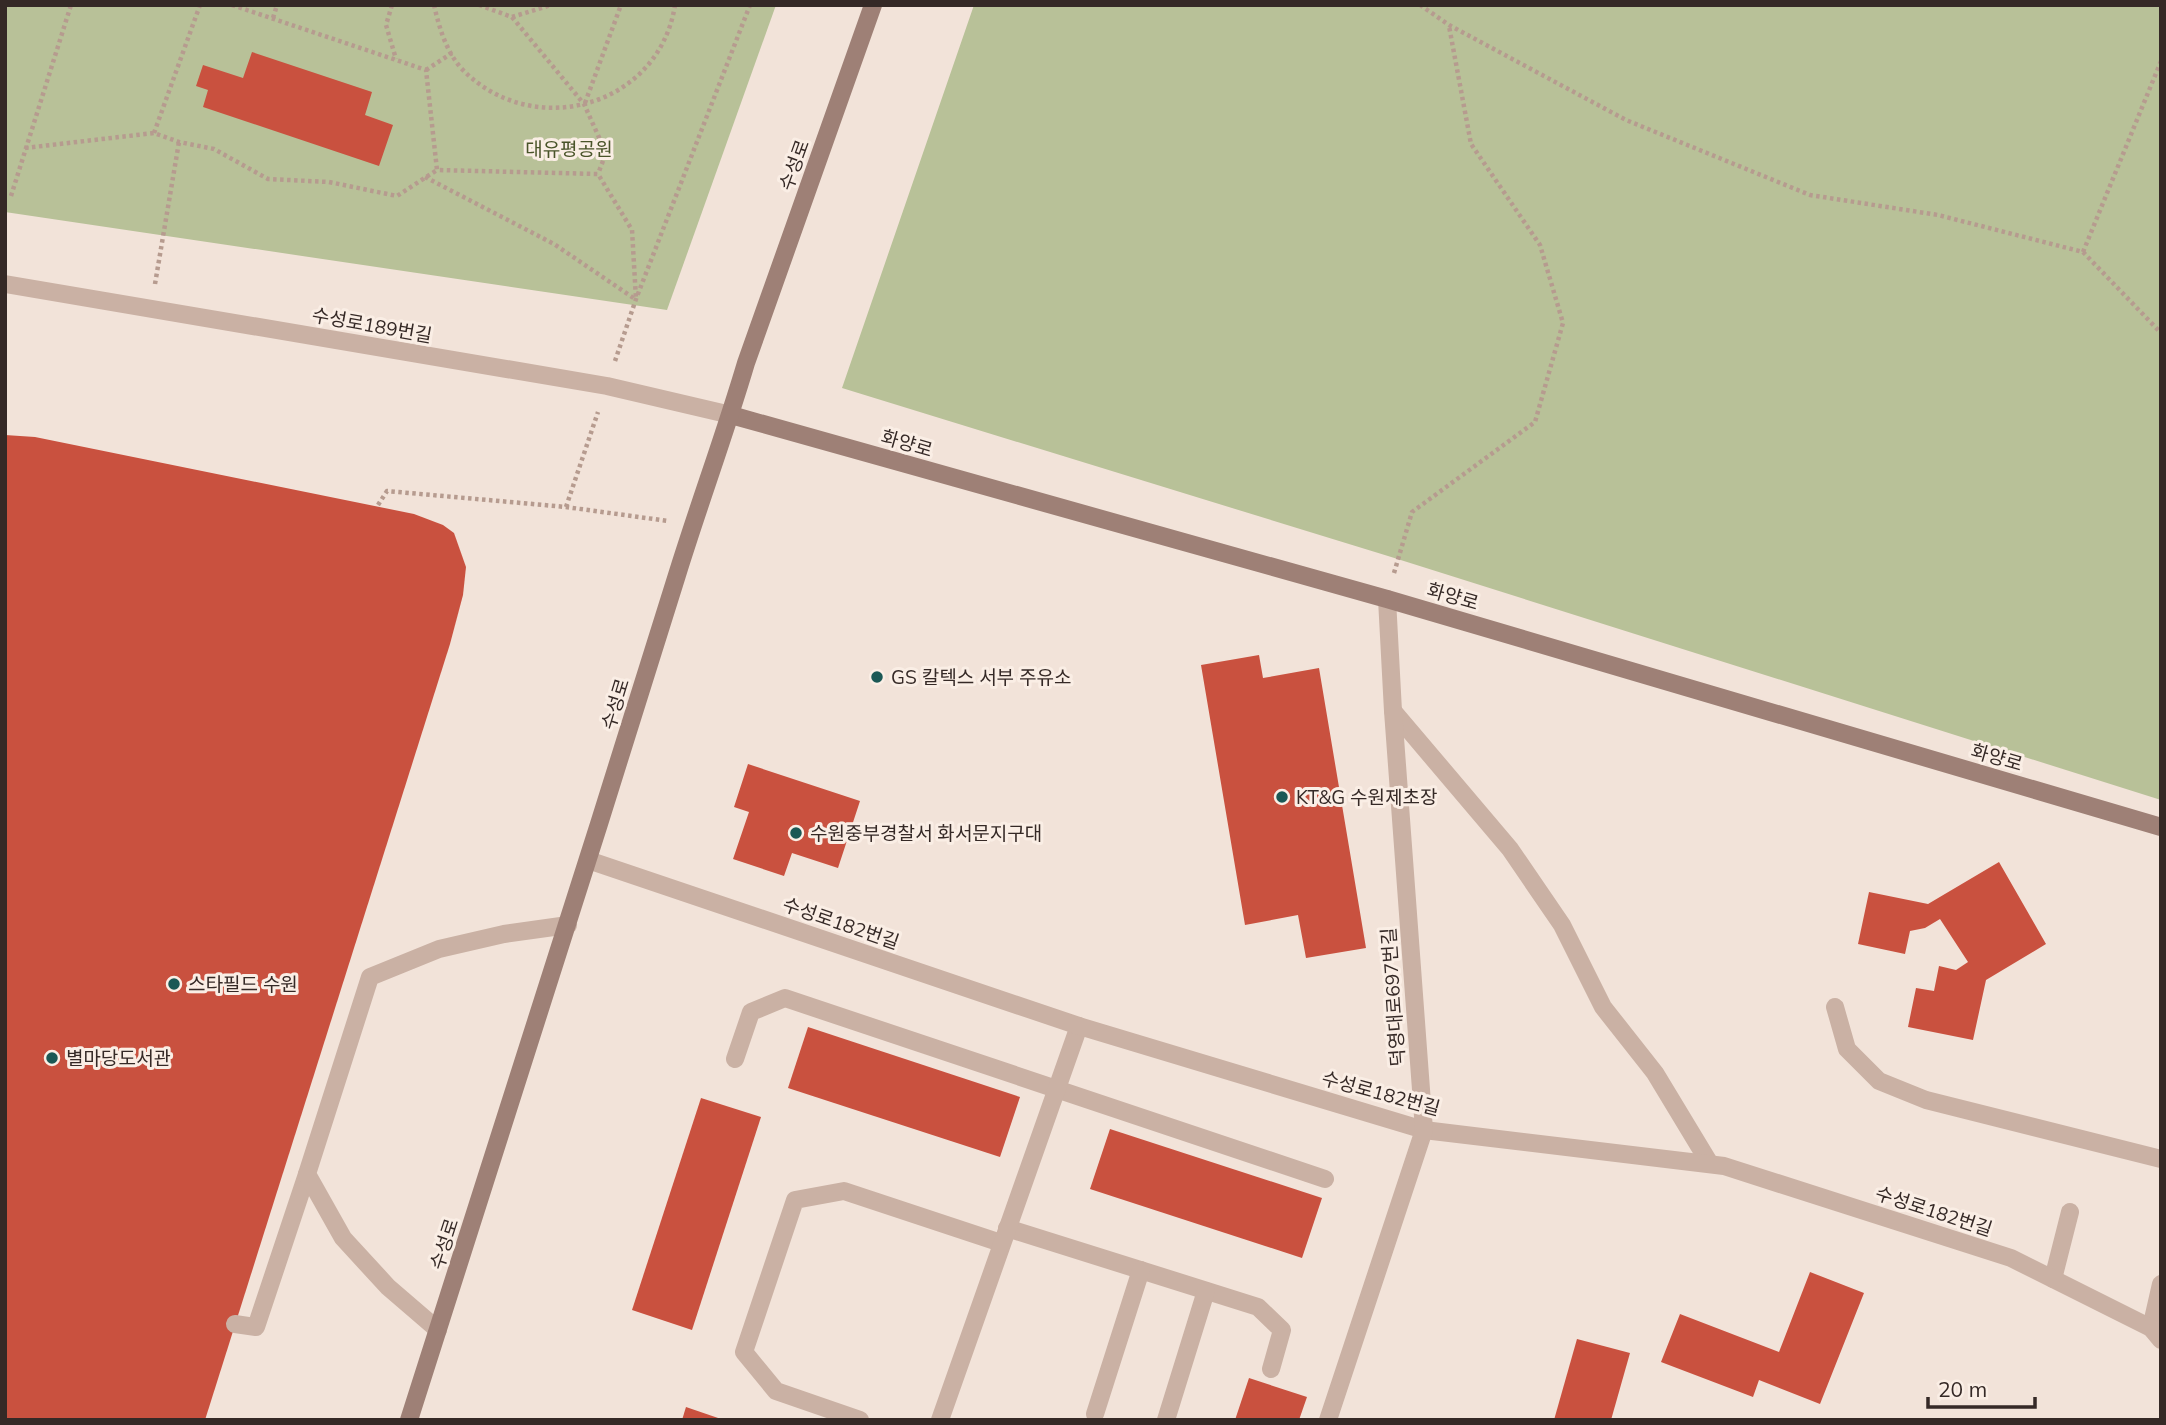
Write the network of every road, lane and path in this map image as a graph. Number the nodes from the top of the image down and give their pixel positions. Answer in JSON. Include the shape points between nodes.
{"nodes":[{"id":1,"x":71,"y":5,"type":"edge"},
{"id":2,"x":200,"y":5,"type":"edge"},
{"id":3,"x":232,"y":5,"type":"edge"},
{"id":4,"x":277,"y":5,"type":"edge"},
{"id":5,"x":392,"y":5,"type":"edge"},
{"id":6,"x":434,"y":5,"type":"edge"},
{"id":7,"x":479,"y":5,"type":"edge"},
{"id":8,"x":551,"y":5,"type":"edge"},
{"id":9,"x":621,"y":5,"type":"edge"},
{"id":10,"x":675,"y":5,"type":"edge"},
{"id":11,"x":750,"y":5,"type":"edge"},
{"id":12,"x":873,"y":5,"type":"edge"},
{"id":13,"x":1420,"y":5,"type":"edge"},
{"id":14,"x":512,"y":17,"type":"junction"},
{"id":15,"x":273,"y":18,"type":"junction"},
{"id":16,"x":1449,"y":25,"type":"junction"},
{"id":17,"x":452,"y":53,"type":"junction"},
{"id":18,"x":397,"y":60,"type":"junction"},
{"id":19,"x":2161,"y":61,"type":"edge"},
{"id":20,"x":426,"y":70,"type":"junction"},
{"id":21,"x":584,"y":104,"type":"junction"},
{"id":22,"x":154,"y":133,"type":"junction"},
{"id":23,"x":179,"y":142,"type":"junction"},
{"id":24,"x":25,"y":148,"type":"junction"},
{"id":25,"x":437,"y":170,"type":"junction"},
{"id":26,"x":598,"y":174,"type":"junction"},
{"id":27,"x":425,"y":177,"type":"junction"},
{"id":28,"x":11,"y":196,"type":"dead end"},
{"id":29,"x":2083,"y":252,"type":"junction"},
{"id":30,"x":5,"y":284,"type":"edge"},
{"id":31,"x":636,"y":299,"type":"junction"},
{"id":32,"x":150,"y":309,"type":"junction"},
{"id":33,"x":2161,"y":333,"type":"edge"},
{"id":34,"x":731,"y":415,"type":"junction"},
{"id":35,"x":378,"y":505,"type":"dead end"},
{"id":36,"x":693,"y":524,"type":"junction"},
{"id":37,"x":1387,"y":599,"type":"junction"},
{"id":38,"x":1393,"y":710,"type":"junction"},
{"id":39,"x":2161,"y":827,"type":"edge"},
{"id":40,"x":589,"y":860,"type":"junction"},
{"id":41,"x":568,"y":925,"type":"junction"},
{"id":42,"x":1835,"y":1007,"type":"dead end"},
{"id":43,"x":1079,"y":1026,"type":"junction"},
{"id":44,"x":735,"y":1059,"type":"dead end"},
{"id":45,"x":1057,"y":1088,"type":"junction"},
{"id":46,"x":1424,"y":1130,"type":"junction"},
{"id":47,"x":2161,"y":1159,"type":"edge"},
{"id":48,"x":1710,"y":1164,"type":"junction"},
{"id":49,"x":307,"y":1174,"type":"junction"},
{"id":50,"x":1325,"y":1179,"type":"dead end"},
{"id":51,"x":2070,"y":1212,"type":"dead end"},
{"id":52,"x":1004,"y":1235,"type":"junction"},
{"id":53,"x":1141,"y":1270,"type":"junction"},
{"id":54,"x":2053,"y":1279,"type":"junction"},
{"id":55,"x":2161,"y":1284,"type":"edge"},
{"id":56,"x":1206,"y":1291,"type":"junction"},
{"id":57,"x":235,"y":1324,"type":"dead end"},
{"id":58,"x":438,"y":1330,"type":"junction"},
{"id":59,"x":2156,"y":1334,"type":"edge"},
{"id":60,"x":1271,"y":1369,"type":"dead end"},
{"id":61,"x":1095,"y":1414,"type":"dead end"},
{"id":62,"x":410,"y":1420,"type":"edge"},
{"id":63,"x":860,"y":1420,"type":"edge"},
{"id":64,"x":940,"y":1420,"type":"edge"},
{"id":65,"x":1166,"y":1420,"type":"edge"},
{"id":66,"x":1328,"y":1420,"type":"edge"}],
"edges":[{"from":1,"to":24,"type":"path"},
{"from":2,"to":22,"type":"path"},
{"from":3,"to":15,"type":"path"},
{"from":4,"to":15,"type":"path"},
{"from":5,"to":18,"type":"path","via":[[386,25]]},
{"from":6,"to":17,"type":"path","via":[[440,33]]},
{"from":7,"to":14,"type":"path"},
{"from":8,"to":14,"type":"path"},
{"from":9,"to":21,"type":"path"},
{"from":10,"to":21,"type":"path","via":[[662,46],[637,76],[604,99]]},
{"from":11,"to":31,"type":"path"},
{"from":12,"to":34,"type":"main road","name":"수성로"},
{"from":13,"to":16,"type":"path"},
{"from":14,"to":21,"type":"path"},
{"from":15,"to":18,"type":"path"},
{"from":16,"to":29,"type":"path","via":[[1626,120],[1810,195],[1938,215]]},
{"from":16,"to":37,"type":"path","via":[[1471,145],[1540,245],[1563,323],[1535,422],[1412,512]]},
{"from":17,"to":20,"type":"path"},
{"from":17,"to":21,"type":"path","via":[[460,67],[490,92],[527,106],[566,109]]},
{"from":18,"to":20,"type":"path"},
{"from":19,"to":29,"type":"path"},
{"from":20,"to":25,"type":"path"},
{"from":21,"to":26,"type":"path","via":[[606,153]]},
{"from":22,"to":23,"type":"path"},
{"from":22,"to":24,"type":"path"},
{"from":23,"to":27,"type":"path","via":[[214,149],[268,179],[329,182],[397,196]]},
{"from":23,"to":32,"type":"path"},
{"from":24,"to":28,"type":"path"},
{"from":25,"to":26,"type":"path"},
{"from":25,"to":27,"type":"path"},
{"from":26,"to":31,"type":"path","via":[[632,230]]},
{"from":27,"to":31,"type":"path","via":[[554,244]]},
{"from":29,"to":33,"type":"path"},
{"from":30,"to":32,"type":"street","name":"수성로189번길"},
{"from":32,"to":34,"type":"street","name":"수성로189번길","via":[[607,386]]},
{"from":34,"to":36,"type":"main road","name":"수성로"},
{"from":34,"to":37,"type":"main road","name":"화양로"},
{"from":35,"to":36,"type":"path","via":[[387,491]]},
{"from":36,"to":40,"type":"main road","name":"수성로"},
{"from":37,"to":38,"type":"street","name":"덕영대로697번길"},
{"from":37,"to":39,"type":"main road","name":"화양로"},
{"from":38,"to":46,"type":"street","name":"덕영대로697번길"},
{"from":38,"to":48,"type":"street","via":[[1510,849],[1562,925],[1603,1007],[1655,1073]]},
{"from":40,"to":41,"type":"main road","name":"수성로"},
{"from":40,"to":43,"type":"street","name":"수성로182번길"},
{"from":41,"to":49,"type":"street","via":[[439,949],[370,977]]},
{"from":41,"to":58,"type":"main road","name":"수성로"},
{"from":42,"to":47,"type":"street","via":[[1847,1049],[1879,1081],[1926,1100]]},
{"from":43,"to":45,"type":"street"},
{"from":43,"to":46,"type":"street","name":"수성로182번길"},
{"from":44,"to":45,"type":"street","via":[[751,1012],[785,998]]},
{"from":45,"to":50,"type":"street"},
{"from":45,"to":52,"type":"street"},
{"from":46,"to":48,"type":"street","name":"수성로182번길"},
{"from":46,"to":66,"type":"street","name":"덕영대로697번길"},
{"from":48,"to":54,"type":"street","name":"수성로182번길","via":[[2011,1258]]},
{"from":49,"to":57,"type":"street","via":[[256,1327]]},
{"from":49,"to":58,"type":"street","via":[[343,1238],[388,1287]]},
{"from":51,"to":54,"type":"street"},
{"from":52,"to":53,"type":"street"},
{"from":52,"to":63,"type":"street","via":[[844,1191],[795,1200],[744,1352],[775,1391]]},
{"from":52,"to":64,"type":"street"},
{"from":53,"to":56,"type":"street"},
{"from":53,"to":61,"type":"street"},
{"from":54,"to":59,"type":"street","name":"수성로182번길"},
{"from":55,"to":59,"type":"street"},
{"from":56,"to":60,"type":"street","via":[[1258,1307],[1282,1330]]},
{"from":56,"to":65,"type":"street"},
{"from":58,"to":62,"type":"main road","name":"수성로"}]}
